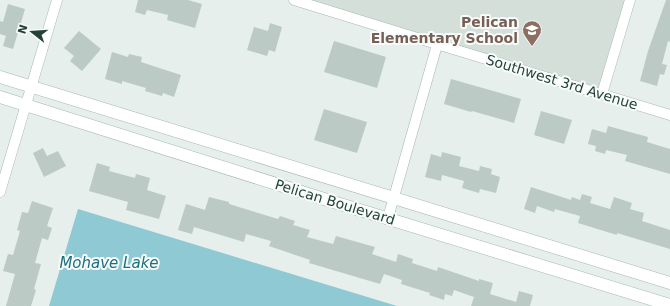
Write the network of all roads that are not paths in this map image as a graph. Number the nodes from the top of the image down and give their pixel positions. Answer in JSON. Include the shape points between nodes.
{"nodes":[{"id":1,"x":57,"y":0,"type":"edge"},
{"id":2,"x":294,"y":0,"type":"edge"},
{"id":3,"x":630,"y":0,"type":"edge"},
{"id":4,"x":437,"y":45,"type":"junction"},
{"id":5,"x":0,"y":77,"type":"edge"},
{"id":6,"x":31,"y":86,"type":"junction"},
{"id":7,"x":602,"y":94,"type":"junction"},
{"id":8,"x":0,"y":97,"type":"edge"},
{"id":9,"x":26,"y":105,"type":"junction"},
{"id":10,"x":670,"y":114,"type":"edge"},
{"id":11,"x":0,"y":192,"type":"edge"},
{"id":12,"x":394,"y":198,"type":"junction"},
{"id":13,"x":388,"y":218,"type":"junction"},
{"id":14,"x":670,"y":283,"type":"edge"},
{"id":15,"x":670,"y":304,"type":"edge"}],
"edges":[{"from":1,"to":6,"type":"street"},
{"from":2,"to":4,"type":"street","name":"Southwest 3rd Avenue"},
{"from":3,"to":7,"type":"street"},
{"from":4,"to":7,"type":"street","name":"Southwest 3rd Avenue"},
{"from":4,"to":12,"type":"street"},
{"from":5,"to":6,"type":"street","name":"Pelican Boulevard"},
{"from":6,"to":9,"type":"street"},
{"from":6,"to":12,"type":"street","name":"Pelican Boulevard"},
{"from":7,"to":10,"type":"street","name":"Southwest 3rd Avenue"},
{"from":8,"to":9,"type":"street","name":"Pelican Boulevard"},
{"from":9,"to":11,"type":"street"},
{"from":9,"to":13,"type":"street","name":"Pelican Boulevard"},
{"from":12,"to":13,"type":"street"},
{"from":12,"to":14,"type":"street","name":"Pelican Boulevard"},
{"from":13,"to":15,"type":"street","name":"Pelican Boulevard"}]}
